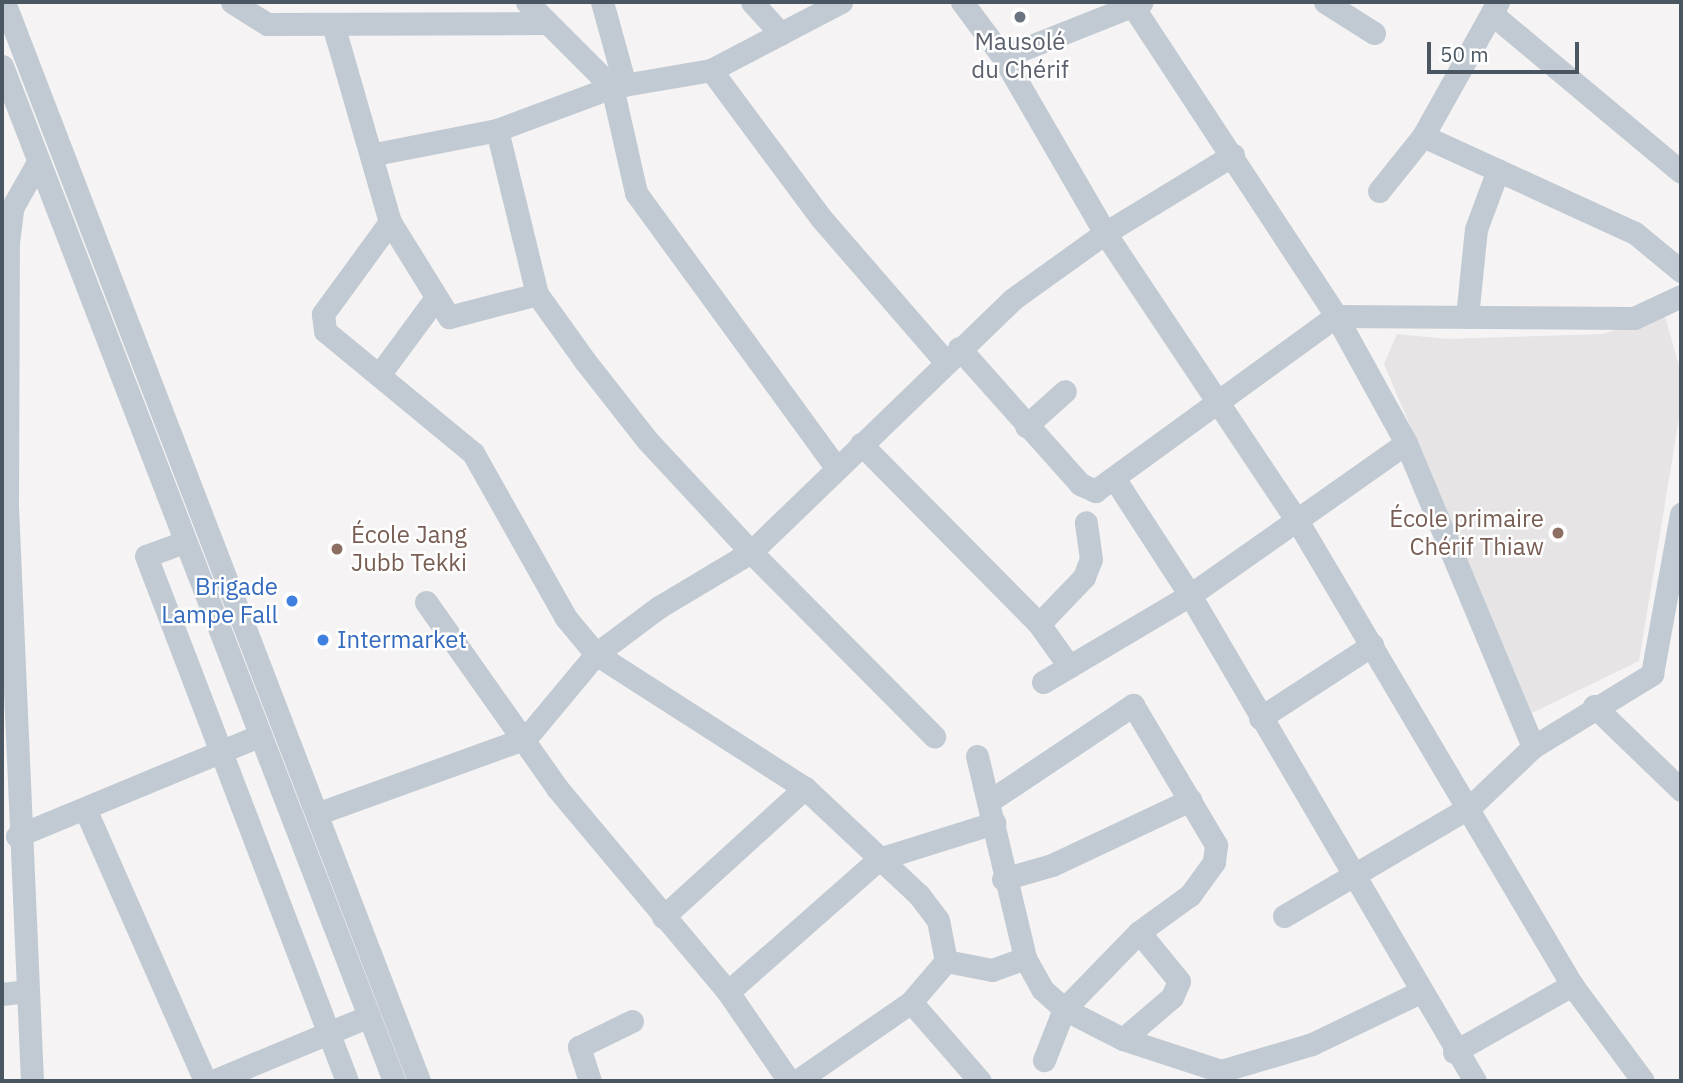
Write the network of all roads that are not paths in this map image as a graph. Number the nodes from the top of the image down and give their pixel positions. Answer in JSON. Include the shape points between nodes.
{"nodes":[{"id":1,"x":4,"y":2,"type":"edge"},
{"id":2,"x":232,"y":2,"type":"edge"},
{"id":3,"x":527,"y":2,"type":"edge"},
{"id":4,"x":602,"y":2,"type":"edge"},
{"id":5,"x":752,"y":2,"type":"edge"},
{"id":6,"x":841,"y":2,"type":"edge"},
{"id":7,"x":962,"y":2,"type":"edge"},
{"id":8,"x":1325,"y":2,"type":"edge"},
{"id":9,"x":1135,"y":3,"type":"edge"},
{"id":10,"x":1495,"y":8,"type":"edge"},
{"id":11,"x":544,"y":23,"type":"junction"},
{"id":12,"x":334,"y":28,"type":"junction"},
{"id":13,"x":1374,"y":33,"type":"dead end"},
{"id":14,"x":781,"y":34,"type":"junction"},
{"id":15,"x":1003,"y":57,"type":"junction"},
{"id":16,"x":2,"y":66,"type":"edge"},
{"id":17,"x":711,"y":71,"type":"junction"},
{"id":18,"x":618,"y":86,"type":"junction"},
{"id":19,"x":497,"y":130,"type":"junction"},
{"id":20,"x":1423,"y":136,"type":"junction"},
{"id":21,"x":375,"y":154,"type":"junction"},
{"id":22,"x":1233,"y":155,"type":"junction"},
{"id":23,"x":38,"y":162,"type":"junction"},
{"id":24,"x":1498,"y":170,"type":"junction"},
{"id":25,"x":1681,"y":172,"type":"edge"},
{"id":26,"x":1379,"y":191,"type":"dead end"},
{"id":27,"x":390,"y":222,"type":"junction"},
{"id":28,"x":1105,"y":233,"type":"junction"},
{"id":29,"x":1681,"y":271,"type":"edge"},
{"id":30,"x":537,"y":294,"type":"junction"},
{"id":31,"x":1681,"y":296,"type":"edge"},
{"id":32,"x":435,"y":299,"type":"junction"},
{"id":33,"x":1336,"y":316,"type":"junction"},
{"id":34,"x":1467,"y":317,"type":"junction"},
{"id":35,"x":952,"y":354,"type":"junction"},
{"id":36,"x":5,"y":370,"type":"edge"},
{"id":37,"x":379,"y":375,"type":"junction"},
{"id":38,"x":1065,"y":391,"type":"dead end"},
{"id":39,"x":1221,"y":400,"type":"junction"},
{"id":40,"x":1026,"y":426,"type":"junction"},
{"id":41,"x":1406,"y":443,"type":"junction"},
{"id":42,"x":861,"y":444,"type":"junction"},
{"id":43,"x":836,"y":467,"type":"junction"},
{"id":44,"x":1114,"y":478,"type":"junction"},
{"id":45,"x":5,"y":507,"type":"edge"},
{"id":46,"x":1681,"y":514,"type":"edge"},
{"id":47,"x":1086,"y":522,"type":"dead end"},
{"id":48,"x":1298,"y":522,"type":"junction"},
{"id":49,"x":184,"y":542,"type":"junction"},
{"id":50,"x":751,"y":552,"type":"junction"},
{"id":51,"x":1190,"y":596,"type":"junction"},
{"id":52,"x":426,"y":602,"type":"dead end"},
{"id":53,"x":1039,"y":624,"type":"junction"},
{"id":54,"x":8,"y":637,"type":"edge"},
{"id":55,"x":1372,"y":645,"type":"junction"},
{"id":56,"x":596,"y":654,"type":"junction"},
{"id":57,"x":1069,"y":666,"type":"junction"},
{"id":58,"x":1043,"y":682,"type":"dead end"},
{"id":59,"x":1594,"y":706,"type":"junction"},
{"id":60,"x":1260,"y":718,"type":"junction"},
{"id":61,"x":934,"y":736,"type":"dead end"},
{"id":62,"x":258,"y":737,"type":"junction"},
{"id":63,"x":526,"y":738,"type":"junction"},
{"id":64,"x":1533,"y":747,"type":"junction"},
{"id":65,"x":219,"y":753,"type":"junction"},
{"id":66,"x":977,"y":756,"type":"dead end"},
{"id":67,"x":805,"y":788,"type":"junction"},
{"id":68,"x":1681,"y":790,"type":"edge"},
{"id":69,"x":991,"y":800,"type":"junction"},
{"id":70,"x":1189,"y":800,"type":"junction"},
{"id":71,"x":1470,"y":807,"type":"junction"},
{"id":72,"x":86,"y":811,"type":"junction"},
{"id":73,"x":319,"y":813,"type":"junction"},
{"id":74,"x":994,"y":823,"type":"junction"},
{"id":75,"x":17,"y":836,"type":"junction"},
{"id":76,"x":879,"y":859,"type":"junction"},
{"id":77,"x":1353,"y":878,"type":"junction"},
{"id":78,"x":1003,"y":879,"type":"junction"},
{"id":79,"x":1284,"y":916,"type":"dead end"},
{"id":80,"x":663,"y":917,"type":"junction"},
{"id":81,"x":1139,"y":932,"type":"junction"},
{"id":82,"x":1025,"y":958,"type":"junction"},
{"id":83,"x":946,"y":961,"type":"junction"},
{"id":84,"x":1572,"y":985,"type":"junction"},
{"id":85,"x":28,"y":991,"type":"junction"},
{"id":86,"x":728,"y":992,"type":"junction"},
{"id":87,"x":1418,"y":993,"type":"junction"},
{"id":88,"x":2,"y":994,"type":"edge"},
{"id":89,"x":911,"y":1002,"type":"junction"},
{"id":90,"x":1064,"y":1009,"type":"junction"},
{"id":91,"x":369,"y":1016,"type":"junction"},
{"id":92,"x":632,"y":1021,"type":"dead end"},
{"id":93,"x":328,"y":1034,"type":"junction"},
{"id":94,"x":1123,"y":1038,"type":"junction"},
{"id":95,"x":1454,"y":1052,"type":"junction"},
{"id":96,"x":1044,"y":1060,"type":"dead end"},
{"id":97,"x":1226,"y":1076,"type":"edge"},
{"id":98,"x":32,"y":1081,"type":"edge"},
{"id":99,"x":205,"y":1081,"type":"edge"},
{"id":100,"x":213,"y":1081,"type":"edge"},
{"id":101,"x":347,"y":1081,"type":"edge"},
{"id":102,"x":394,"y":1081,"type":"edge"},
{"id":103,"x":419,"y":1081,"type":"edge"},
{"id":104,"x":590,"y":1081,"type":"edge"},
{"id":105,"x":789,"y":1081,"type":"edge"},
{"id":106,"x":797,"y":1081,"type":"edge"},
{"id":107,"x":980,"y":1081,"type":"edge"},
{"id":108,"x":1475,"y":1081,"type":"edge"},
{"id":109,"x":1643,"y":1081,"type":"edge"}],
"edges":[{"from":1,"to":73,"type":"street"},
{"from":2,"to":12,"type":"street","via":[[267,24]]},
{"from":3,"to":11,"type":"street"},
{"from":4,"to":18,"type":"street"},
{"from":5,"to":14,"type":"street"},
{"from":6,"to":14,"type":"street"},
{"from":7,"to":15,"type":"street"},
{"from":8,"to":13,"type":"street"},
{"from":9,"to":15,"type":"street"},
{"from":9,"to":22,"type":"street"},
{"from":10,"to":20,"type":"street"},
{"from":10,"to":25,"type":"street"},
{"from":11,"to":12,"type":"street"},
{"from":11,"to":18,"type":"street"},
{"from":12,"to":21,"type":"street"},
{"from":14,"to":17,"type":"street"},
{"from":15,"to":28,"type":"street"},
{"from":16,"to":23,"type":"street"},
{"from":17,"to":18,"type":"street"},
{"from":17,"to":35,"type":"street","via":[[821,218]]},
{"from":18,"to":19,"type":"street"},
{"from":18,"to":43,"type":"street","via":[[636,193]]},
{"from":19,"to":21,"type":"street"},
{"from":19,"to":30,"type":"street"},
{"from":20,"to":24,"type":"street"},
{"from":20,"to":26,"type":"street"},
{"from":21,"to":27,"type":"street"},
{"from":22,"to":28,"type":"street"},
{"from":22,"to":33,"type":"street"},
{"from":23,"to":36,"type":"street","via":[[9,224]]},
{"from":23,"to":49,"type":"street"},
{"from":24,"to":29,"type":"street","via":[[1635,233]]},
{"from":24,"to":34,"type":"street","via":[[1476,229]]},
{"from":27,"to":32,"type":"street"},
{"from":27,"to":37,"type":"street","via":[[322,319],[330,337]]},
{"from":28,"to":35,"type":"street","via":[[1013,299]]},
{"from":28,"to":39,"type":"street"},
{"from":30,"to":32,"type":"street","via":[[454,319]]},
{"from":30,"to":50,"type":"street","via":[[647,440]]},
{"from":31,"to":34,"type":"street","via":[[1634,318]]},
{"from":32,"to":37,"type":"street"},
{"from":33,"to":34,"type":"street"},
{"from":33,"to":39,"type":"street"},
{"from":33,"to":41,"type":"street"},
{"from":35,"to":40,"type":"street"},
{"from":35,"to":42,"type":"street"},
{"from":36,"to":45,"type":"street"},
{"from":37,"to":56,"type":"street","via":[[473,453],[566,618]]},
{"from":38,"to":40,"type":"street"},
{"from":39,"to":44,"type":"street"},
{"from":39,"to":48,"type":"street"},
{"from":40,"to":44,"type":"street","via":[[1088,491]]},
{"from":41,"to":48,"type":"street"},
{"from":41,"to":64,"type":"street"},
{"from":42,"to":43,"type":"street"},
{"from":42,"to":53,"type":"street"},
{"from":43,"to":50,"type":"street"},
{"from":44,"to":51,"type":"street"},
{"from":45,"to":54,"type":"street"},
{"from":46,"to":59,"type":"street","via":[[1652,674]]},
{"from":47,"to":53,"type":"street","via":[[1091,559],[1084,577]]},
{"from":48,"to":51,"type":"street"},
{"from":48,"to":55,"type":"street"},
{"from":49,"to":62,"type":"street"},
{"from":49,"to":65,"type":"street","via":[[146,556]]},
{"from":50,"to":56,"type":"street","via":[[659,607]]},
{"from":50,"to":61,"type":"street"},
{"from":51,"to":57,"type":"street"},
{"from":51,"to":60,"type":"street"},
{"from":52,"to":63,"type":"street"},
{"from":53,"to":57,"type":"street"},
{"from":54,"to":75,"type":"street"},
{"from":55,"to":60,"type":"street"},
{"from":55,"to":71,"type":"street"},
{"from":56,"to":63,"type":"street"},
{"from":56,"to":67,"type":"street"},
{"from":57,"to":58,"type":"street"},
{"from":59,"to":64,"type":"street"},
{"from":59,"to":68,"type":"street"},
{"from":60,"to":77,"type":"street"},
{"from":62,"to":65,"type":"street"},
{"from":62,"to":91,"type":"street"},
{"from":63,"to":73,"type":"street"},
{"from":63,"to":80,"type":"street","via":[[557,788]]},
{"from":64,"to":71,"type":"street"},
{"from":65,"to":72,"type":"street"},
{"from":65,"to":93,"type":"street"},
{"from":66,"to":69,"type":"street"},
{"from":67,"to":76,"type":"street"},
{"from":67,"to":80,"type":"street"},
{"from":69,"to":70,"type":"street","via":[[1133,705]]},
{"from":69,"to":74,"type":"street"},
{"from":70,"to":78,"type":"street","via":[[1052,865]]},
{"from":70,"to":81,"type":"street","via":[[1217,853],[1190,895]]},
{"from":71,"to":77,"type":"street"},
{"from":71,"to":84,"type":"street"},
{"from":72,"to":75,"type":"street"},
{"from":72,"to":99,"type":"street"},
{"from":73,"to":103,"type":"street"},
{"from":74,"to":76,"type":"street"},
{"from":74,"to":78,"type":"street"},
{"from":75,"to":85,"type":"street"},
{"from":76,"to":83,"type":"street","via":[[938,920]]},
{"from":76,"to":86,"type":"street"},
{"from":77,"to":79,"type":"street"},
{"from":77,"to":87,"type":"street"},
{"from":78,"to":82,"type":"street"},
{"from":80,"to":86,"type":"street"},
{"from":81,"to":90,"type":"street"},
{"from":81,"to":94,"type":"street","via":[[1179,981],[1172,997]]},
{"from":82,"to":83,"type":"street","via":[[992,970]]},
{"from":82,"to":90,"type":"street","via":[[1042,989]]},
{"from":83,"to":89,"type":"street"},
{"from":84,"to":95,"type":"street"},
{"from":84,"to":109,"type":"street"},
{"from":85,"to":88,"type":"street"},
{"from":85,"to":98,"type":"street"},
{"from":86,"to":105,"type":"street"},
{"from":87,"to":95,"type":"street"},
{"from":87,"to":97,"type":"street","via":[[1312,1044]]},
{"from":89,"to":106,"type":"street"},
{"from":89,"to":107,"type":"street"},
{"from":90,"to":94,"type":"street"},
{"from":90,"to":96,"type":"street"},
{"from":91,"to":93,"type":"street"},
{"from":91,"to":102,"type":"street"},
{"from":92,"to":104,"type":"street","via":[[579,1047]]},
{"from":93,"to":100,"type":"street"},
{"from":93,"to":101,"type":"street"},
{"from":94,"to":97,"type":"street"},
{"from":95,"to":108,"type":"street"}]}
